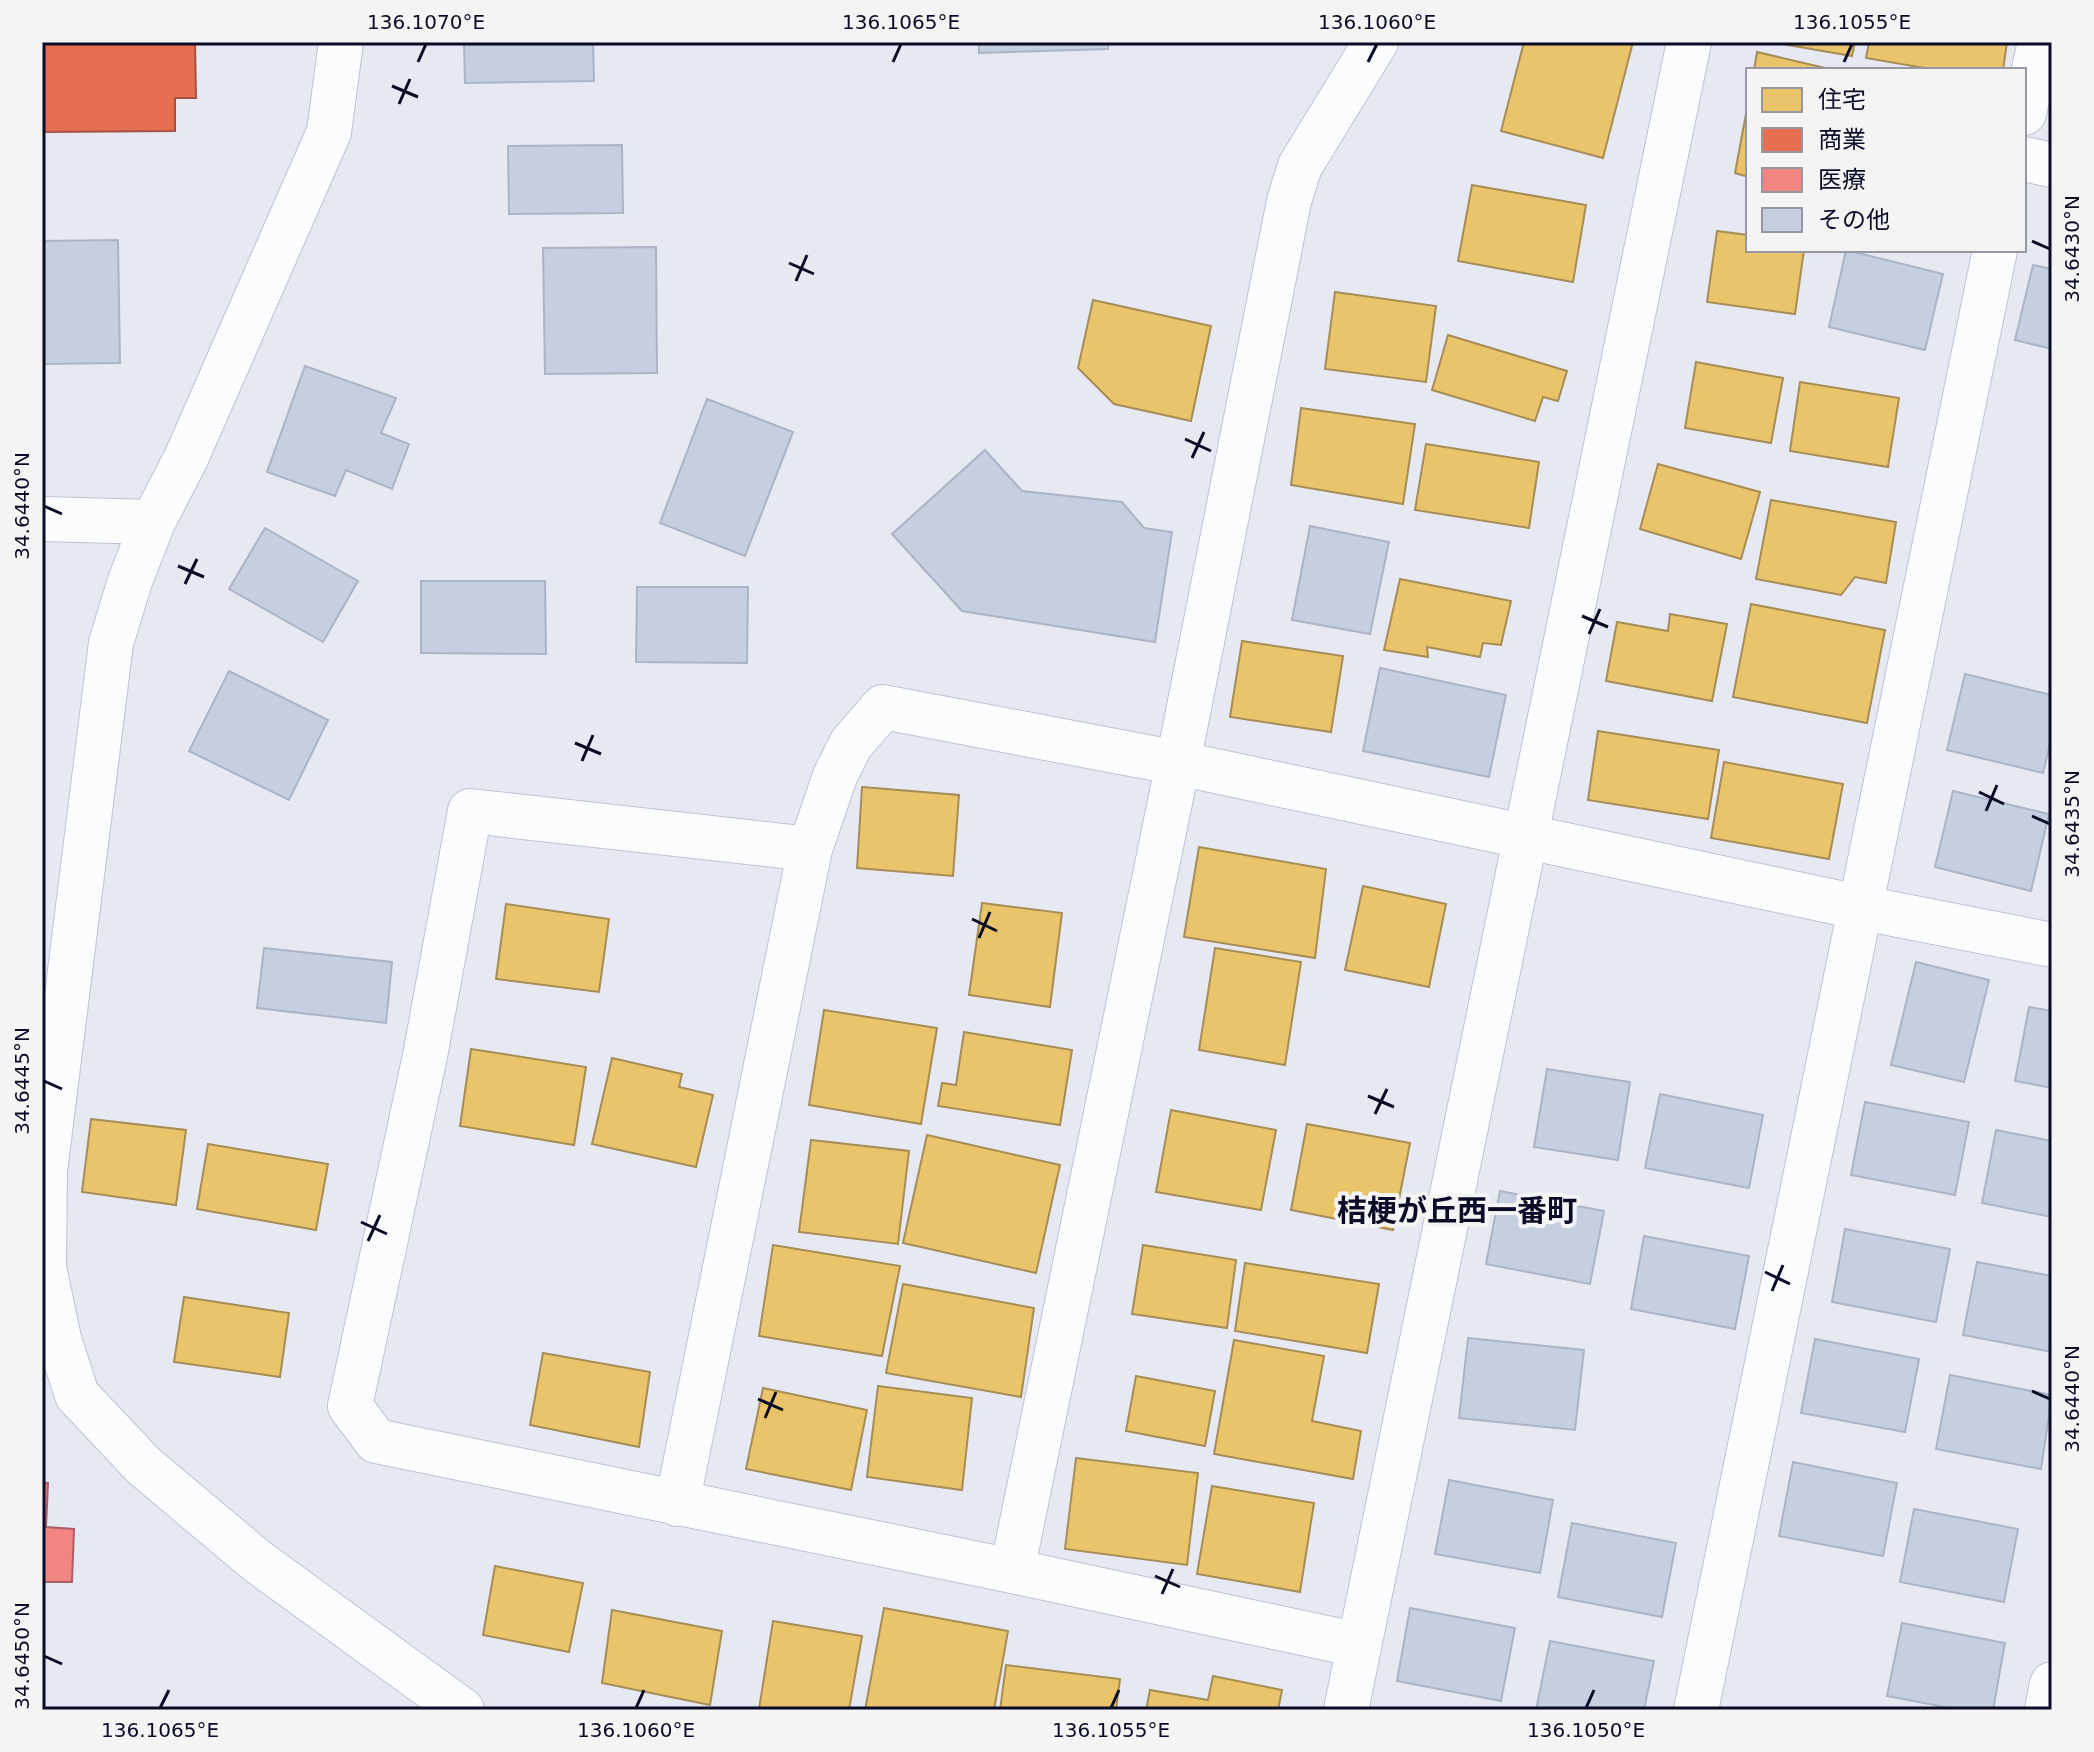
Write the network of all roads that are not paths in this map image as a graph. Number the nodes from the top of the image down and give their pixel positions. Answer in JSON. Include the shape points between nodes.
{"nodes":[{"id":1,"x":341,"y":42,"type":"edge"},
{"id":2,"x":1376,"y":42,"type":"edge"},
{"id":3,"x":1689,"y":42,"type":"edge"},
{"id":4,"x":2040,"y":42,"type":"edge"},
{"id":5,"x":2026,"y":104,"type":"edge"},
{"id":6,"x":2026,"y":159,"type":"edge"},
{"id":7,"x":2052,"y":165,"type":"edge"},
{"id":8,"x":1995,"y":252,"type":"edge"},
{"id":9,"x":42,"y":519,"type":"edge"},
{"id":10,"x":153,"y":522,"type":"junction"},
{"id":11,"x":1178,"y":763,"type":"junction"},
{"id":12,"x":1527,"y":837,"type":"junction"},
{"id":13,"x":810,"y":849,"type":"junction"},
{"id":14,"x":1858,"y":907,"type":"junction"},
{"id":15,"x":2052,"y":945,"type":"edge"},
{"id":16,"x":677,"y":1504,"type":"junction"},
{"id":17,"x":1012,"y":1571,"type":"junction"},
{"id":18,"x":1359,"y":1645,"type":"junction"},
{"id":19,"x":2052,"y":1684,"type":"edge"},
{"id":20,"x":462,"y":1710,"type":"edge"},
{"id":21,"x":1346,"y":1710,"type":"edge"},
{"id":22,"x":1696,"y":1710,"type":"edge"},
{"id":23,"x":2047,"y":1710,"type":"edge"}],
"edges":[{"from":1,"to":10,"type":"street","via":[[329,132]]},
{"from":2,"to":11,"type":"street","via":[[1300,166],[1289,201]]},
{"from":3,"to":12,"type":"street"},
{"from":4,"to":5,"type":"street"},
{"from":6,"to":7,"type":"street"},
{"from":8,"to":14,"type":"street"},
{"from":9,"to":10,"type":"street"},
{"from":10,"to":20,"type":"street","via":[[111,643],[45,1171],[44,1267],[59,1339],[77,1395],[144,1466],[257,1561]]},
{"from":11,"to":12,"type":"street"},
{"from":11,"to":13,"type":"street","via":[[883,707],[851,744]]},
{"from":11,"to":17,"type":"street"},
{"from":12,"to":14,"type":"street"},
{"from":12,"to":18,"type":"street"},
{"from":13,"to":16,"type":"street"},
{"from":13,"to":16,"type":"street","via":[[470,811],[425,1056],[350,1406],[376,1441]]},
{"from":14,"to":15,"type":"street"},
{"from":14,"to":22,"type":"street"},
{"from":16,"to":17,"type":"street"},
{"from":17,"to":18,"type":"street"},
{"from":18,"to":21,"type":"street"},
{"from":19,"to":23,"type":"street"}]}
